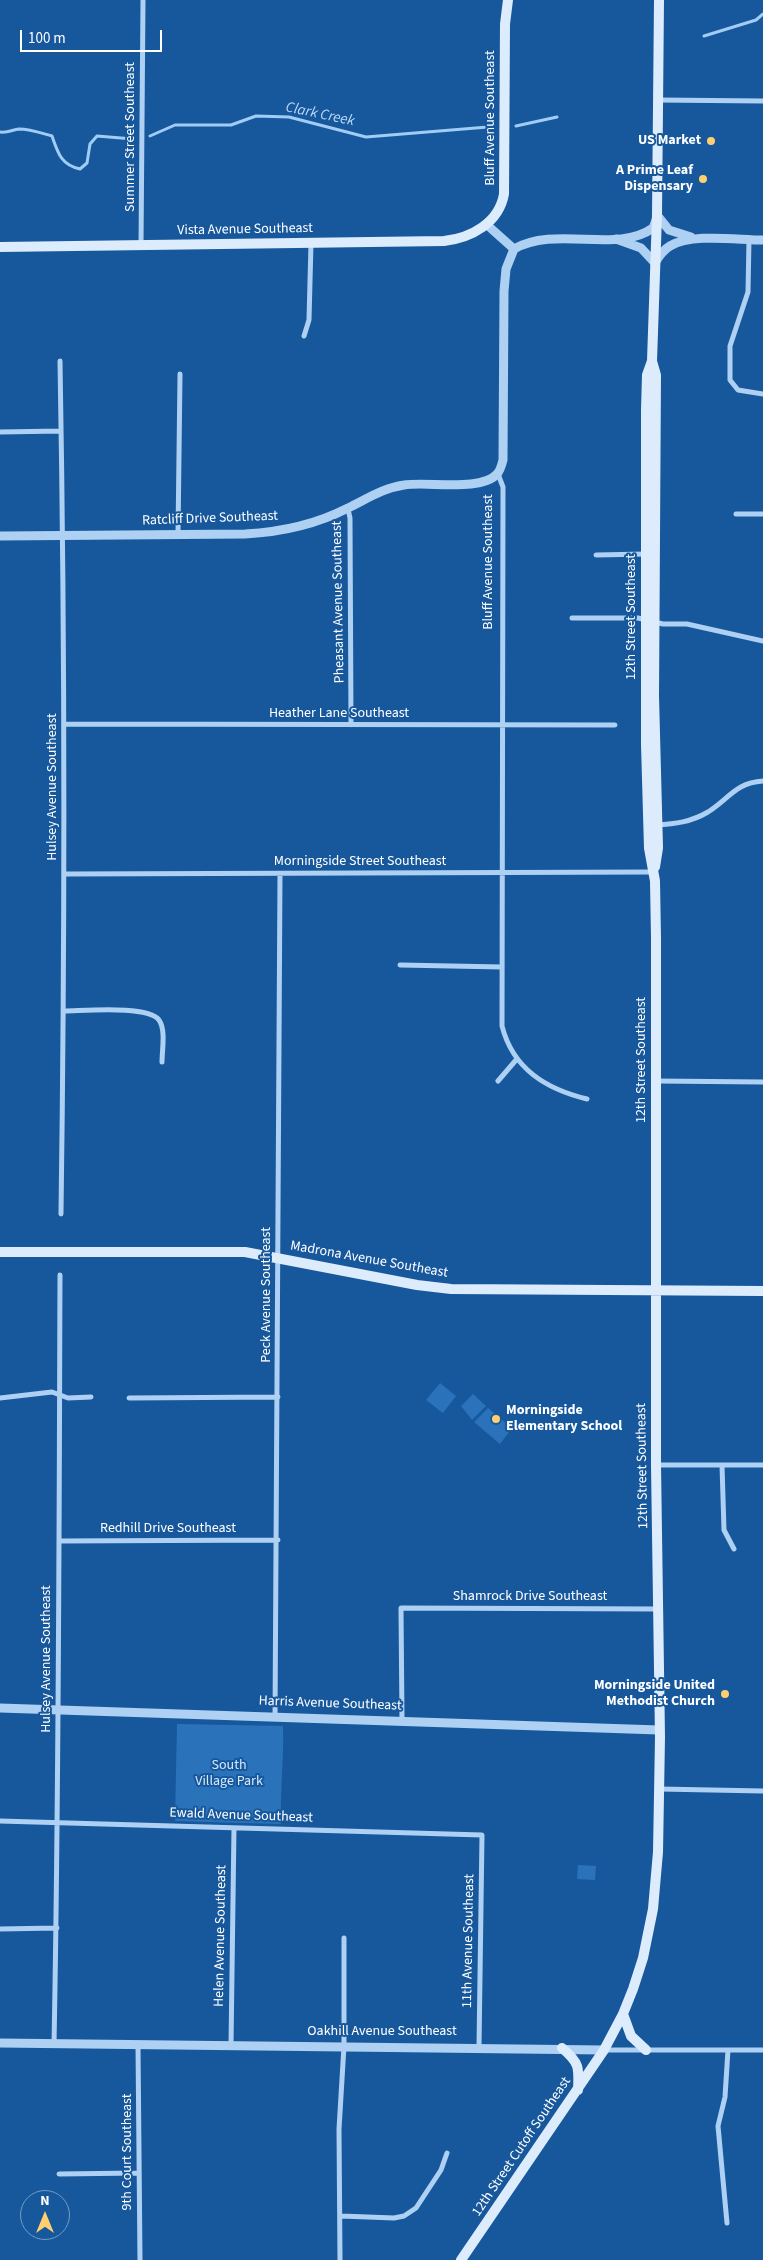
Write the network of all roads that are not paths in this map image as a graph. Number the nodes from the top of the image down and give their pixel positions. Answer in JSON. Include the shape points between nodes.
{"nodes":[{"id":1,"x":143,"y":0,"type":"edge"},
{"id":2,"x":508,"y":0,"type":"edge"},
{"id":3,"x":659,"y":0,"type":"edge"},
{"id":4,"x":658,"y":100,"type":"junction"},
{"id":5,"x":763,"y":100,"type":"edge"},
{"id":6,"x":657,"y":217,"type":"junction"},
{"id":7,"x":486,"y":224,"type":"junction"},
{"id":8,"x":616,"y":239,"type":"junction"},
{"id":9,"x":698,"y":239,"type":"junction"},
{"id":10,"x":750,"y":240,"type":"junction"},
{"id":11,"x":763,"y":240,"type":"edge"},
{"id":12,"x":310,"y":243,"type":"junction"},
{"id":13,"x":141,"y":245,"type":"junction"},
{"id":14,"x":0,"y":247,"type":"edge"},
{"id":15,"x":514,"y":249,"type":"junction"},
{"id":16,"x":655,"y":263,"type":"junction"},
{"id":17,"x":304,"y":336,"type":"dead end"},
{"id":18,"x":60,"y":361,"type":"dead end"},
{"id":19,"x":652,"y":362,"type":"junction"},
{"id":20,"x":180,"y":374,"type":"dead end"},
{"id":21,"x":763,"y":394,"type":"edge"},
{"id":22,"x":61,"y":431,"type":"junction"},
{"id":23,"x":0,"y":432,"type":"edge"},
{"id":24,"x":498,"y":474,"type":"junction"},
{"id":25,"x":348,"y":509,"type":"junction"},
{"id":26,"x":736,"y":514,"type":"dead end"},
{"id":27,"x":763,"y":514,"type":"edge"},
{"id":28,"x":178,"y":535,"type":"junction"},
{"id":29,"x":0,"y":536,"type":"edge"},
{"id":30,"x":63,"y":536,"type":"junction"},
{"id":31,"x":646,"y":554,"type":"junction"},
{"id":32,"x":596,"y":555,"type":"dead end"},
{"id":33,"x":572,"y":618,"type":"dead end"},
{"id":34,"x":650,"y":621,"type":"junction"},
{"id":35,"x":763,"y":641,"type":"edge"},
{"id":36,"x":64,"y":724,"type":"junction"},
{"id":37,"x":504,"y":724,"type":"junction"},
{"id":38,"x":351,"y":725,"type":"junction"},
{"id":39,"x":614,"y":725,"type":"dead end"},
{"id":40,"x":763,"y":781,"type":"edge"},
{"id":41,"x":653,"y":825,"type":"junction"},
{"id":42,"x":503,"y":872,"type":"junction"},
{"id":43,"x":654,"y":872,"type":"junction"},
{"id":44,"x":65,"y":874,"type":"junction"},
{"id":45,"x":280,"y":874,"type":"junction"},
{"id":46,"x":400,"y":965,"type":"dead end"},
{"id":47,"x":502,"y":967,"type":"junction"},
{"id":48,"x":64,"y":1011,"type":"junction"},
{"id":49,"x":516,"y":1060,"type":"junction"},
{"id":50,"x":162,"y":1062,"type":"dead end"},
{"id":51,"x":498,"y":1081,"type":"dead end"},
{"id":52,"x":656,"y":1082,"type":"junction"},
{"id":53,"x":763,"y":1082,"type":"edge"},
{"id":54,"x":587,"y":1099,"type":"dead end"},
{"id":55,"x":62,"y":1214,"type":"dead end"},
{"id":56,"x":0,"y":1252,"type":"edge"},
{"id":57,"x":278,"y":1257,"type":"junction"},
{"id":58,"x":60,"y":1275,"type":"dead end"},
{"id":59,"x":656,"y":1290,"type":"junction"},
{"id":60,"x":763,"y":1291,"type":"edge"},
{"id":61,"x":59,"y":1394,"type":"junction"},
{"id":62,"x":91,"y":1397,"type":"dead end"},
{"id":63,"x":278,"y":1397,"type":"junction"},
{"id":64,"x":0,"y":1398,"type":"edge"},
{"id":65,"x":129,"y":1398,"type":"dead end"},
{"id":66,"x":656,"y":1465,"type":"junction"},
{"id":67,"x":722,"y":1465,"type":"junction"},
{"id":68,"x":763,"y":1465,"type":"edge"},
{"id":69,"x":278,"y":1540,"type":"junction"},
{"id":70,"x":59,"y":1541,"type":"junction"},
{"id":71,"x":734,"y":1549,"type":"dead end"},
{"id":72,"x":658,"y":1609,"type":"junction"},
{"id":73,"x":0,"y":1708,"type":"edge"},
{"id":74,"x":57,"y":1710,"type":"junction"},
{"id":75,"x":275,"y":1717,"type":"junction"},
{"id":76,"x":402,"y":1720,"type":"junction"},
{"id":77,"x":659,"y":1730,"type":"junction"},
{"id":78,"x":659,"y":1789,"type":"junction"},
{"id":79,"x":763,"y":1791,"type":"edge"},
{"id":80,"x":0,"y":1821,"type":"edge"},
{"id":81,"x":59,"y":1822,"type":"junction"},
{"id":82,"x":234,"y":1828,"type":"junction"},
{"id":83,"x":482,"y":1835,"type":"joint"},
{"id":84,"x":57,"y":1928,"type":"junction"},
{"id":85,"x":0,"y":1929,"type":"edge"},
{"id":86,"x":344,"y":1938,"type":"dead end"},
{"id":87,"x":623,"y":2014,"type":"junction"},
{"id":88,"x":0,"y":2043,"type":"edge"},
{"id":89,"x":54,"y":2044,"type":"junction"},
{"id":90,"x":138,"y":2045,"type":"junction"},
{"id":91,"x":231,"y":2045,"type":"junction"},
{"id":92,"x":344,"y":2046,"type":"junction"},
{"id":93,"x":479,"y":2047,"type":"junction"},
{"id":94,"x":562,"y":2048,"type":"junction"},
{"id":95,"x":604,"y":2050,"type":"junction"},
{"id":96,"x":646,"y":2050,"type":"junction"},
{"id":97,"x":728,"y":2050,"type":"junction"},
{"id":98,"x":763,"y":2050,"type":"edge"},
{"id":99,"x":578,"y":2090,"type":"junction"},
{"id":100,"x":447,"y":2154,"type":"dead end"},
{"id":101,"x":59,"y":2174,"type":"dead end"},
{"id":102,"x":138,"y":2174,"type":"junction"},
{"id":103,"x":341,"y":2216,"type":"junction"},
{"id":104,"x":727,"y":2223,"type":"dead end"},
{"id":105,"x":140,"y":2260,"type":"edge"},
{"id":106,"x":340,"y":2260,"type":"edge"},
{"id":107,"x":461,"y":2260,"type":"edge"}],
"edges":[{"from":1,"to":13,"type":"street","name":"Summer Street Southeast"},
{"from":2,"to":7,"type":"main road","name":"Bluff Avenue Southeast","via":[[505,24],[505,188],[500,209]]},
{"from":3,"to":4,"type":"main road","name":"12th Street Southeast"},
{"from":4,"to":5,"type":"street"},
{"from":4,"to":6,"type":"main road","name":"12th Street Southeast"},
{"from":6,"to":8,"type":"street","via":[[653,228],[644,234]]},
{"from":6,"to":9,"type":"street","via":[[669,230]]},
{"from":6,"to":16,"type":"main road","name":"12th Street Southeast"},
{"from":7,"to":12,"type":"main road","name":"Vista Avenue Southeast","via":[[455,240]]},
{"from":7,"to":15,"type":"street"},
{"from":8,"to":15,"type":"street","via":[[547,238]]},
{"from":8,"to":16,"type":"street","via":[[637,245]]},
{"from":9,"to":10,"type":"street"},
{"from":9,"to":16,"type":"street","via":[[672,244],[661,252]]},
{"from":10,"to":11,"type":"street"},
{"from":10,"to":21,"type":"street","via":[[748,292],[732,338],[730,380],[738,390]]},
{"from":12,"to":13,"type":"main road","name":"Vista Avenue Southeast"},
{"from":12,"to":17,"type":"street","via":[[309,320]]},
{"from":13,"to":14,"type":"main road","name":"Vista Avenue Southeast"},
{"from":15,"to":24,"type":"street","name":"Bluff Avenue Southeast","via":[[506,269],[504,291],[503,450]]},
{"from":16,"to":19,"type":"main road","name":"12th Street Southeast"},
{"from":18,"to":22,"type":"street","name":"Hulsey Avenue Southeast"},
{"from":19,"to":31,"type":"main road","name":"12th Street Southeast","via":[[647,375],[646,401]]},
{"from":19,"to":34,"type":"main road","name":"12th Street Southeast","via":[[656,375]]},
{"from":20,"to":28,"type":"street"},
{"from":22,"to":23,"type":"street"},
{"from":22,"to":30,"type":"street","name":"Hulsey Avenue Southeast"},
{"from":24,"to":25,"type":"street","name":"Ratcliff Drive Southeast","via":[[481,483],[417,483],[391,487]]},
{"from":24,"to":37,"type":"street","name":"Bluff Avenue Southeast","via":[[502,487]]},
{"from":25,"to":28,"type":"street","name":"Ratcliff Drive Southeast","via":[[285,531]]},
{"from":25,"to":38,"type":"street","name":"Pheasant Avenue Southeast"},
{"from":26,"to":27,"type":"street"},
{"from":28,"to":30,"type":"street","name":"Ratcliff Drive Southeast"},
{"from":29,"to":30,"type":"street","name":"Ratcliff Drive Southeast"},
{"from":30,"to":36,"type":"street","name":"Hulsey Avenue Southeast"},
{"from":31,"to":32,"type":"street"},
{"from":31,"to":34,"type":"main road","name":"12th Street Southeast"},
{"from":33,"to":34,"type":"street"},
{"from":34,"to":35,"type":"street","via":[[687,624]]},
{"from":34,"to":41,"type":"main road","name":"12th Street Southeast"},
{"from":36,"to":38,"type":"street","name":"Heather Lane Southeast"},
{"from":36,"to":44,"type":"street","name":"Hulsey Avenue Southeast"},
{"from":37,"to":38,"type":"street","name":"Heather Lane Southeast"},
{"from":37,"to":39,"type":"street","name":"Heather Lane Southeast"},
{"from":37,"to":42,"type":"street","name":"Bluff Avenue Southeast"},
{"from":40,"to":41,"type":"street","via":[[740,785],[697,818]]},
{"from":41,"to":43,"type":"main road","name":"12th Street Southeast","via":[[658,848]]},
{"from":42,"to":43,"type":"street","name":"Morningside Street Southeast"},
{"from":42,"to":45,"type":"street","name":"Morningside Street Southeast"},
{"from":42,"to":47,"type":"street","name":"Bluff Avenue Southeast"},
{"from":43,"to":52,"type":"main road","name":"12th Street Southeast"},
{"from":44,"to":45,"type":"street","name":"Morningside Street Southeast"},
{"from":44,"to":48,"type":"street","name":"Hulsey Avenue Southeast"},
{"from":45,"to":57,"type":"street","name":"Peck Avenue Southeast"},
{"from":46,"to":47,"type":"street"},
{"from":47,"to":49,"type":"street","name":"Bluff Avenue Southeast","via":[[502,1026]]},
{"from":48,"to":50,"type":"street","via":[[138,1012],[153,1016],[159,1021],[162,1031]]},
{"from":48,"to":55,"type":"street","name":"Hulsey Avenue Southeast"},
{"from":49,"to":51,"type":"street"},
{"from":49,"to":54,"type":"street","name":"Bluff Avenue Southeast","via":[[555,1089]]},
{"from":52,"to":53,"type":"street"},
{"from":52,"to":59,"type":"main road","name":"12th Street Southeast"},
{"from":56,"to":57,"type":"main road","name":"Madrona Avenue Southeast","via":[[217,1251]]},
{"from":57,"to":59,"type":"main road","name":"Madrona Avenue Southeast","via":[[434,1288]]},
{"from":57,"to":63,"type":"street","name":"Peck Avenue Southeast"},
{"from":58,"to":61,"type":"street","name":"Hulsey Avenue Southeast"},
{"from":59,"to":60,"type":"main road","name":"Madrona Avenue Southeast"},
{"from":59,"to":66,"type":"main road","name":"12th Street Southeast"},
{"from":61,"to":62,"type":"street","via":[[68,1398]]},
{"from":61,"to":64,"type":"street","via":[[34,1393]]},
{"from":61,"to":70,"type":"street","name":"Hulsey Avenue Southeast"},
{"from":63,"to":65,"type":"street"},
{"from":63,"to":69,"type":"street","name":"Peck Avenue Southeast"},
{"from":66,"to":67,"type":"street"},
{"from":66,"to":72,"type":"main road","name":"12th Street Southeast"},
{"from":67,"to":68,"type":"street"},
{"from":67,"to":71,"type":"street","via":[[724,1530]]},
{"from":69,"to":70,"type":"street","name":"Redhill Drive Southeast"},
{"from":69,"to":75,"type":"street","name":"Peck Avenue Southeast"},
{"from":70,"to":74,"type":"street","name":"Hulsey Avenue Southeast"},
{"from":72,"to":76,"type":"street","name":"Shamrock Drive Southeast","via":[[401,1608]]},
{"from":72,"to":77,"type":"main road","name":"12th Street Southeast"},
{"from":73,"to":74,"type":"street","name":"Harris Avenue Southeast"},
{"from":74,"to":75,"type":"street","name":"Harris Avenue Southeast"},
{"from":74,"to":81,"type":"street","name":"Hulsey Avenue Southeast"},
{"from":75,"to":76,"type":"street","name":"Harris Avenue Southeast"},
{"from":76,"to":77,"type":"street","name":"Harris Avenue Southeast"},
{"from":77,"to":78,"type":"main road","name":"12th Street Southeast"},
{"from":78,"to":79,"type":"street"},
{"from":78,"to":87,"type":"main road","name":"12th Street Southeast","via":[[655,1889],[650,1926],[639,1972]]},
{"from":80,"to":81,"type":"street","name":"Ewald Avenue Southeast"},
{"from":81,"to":82,"type":"street","name":"Ewald Avenue Southeast"},
{"from":81,"to":84,"type":"street","name":"Hulsey Avenue Southeast"},
{"from":82,"to":83,"type":"street","name":"Ewald Avenue Southeast"},
{"from":82,"to":91,"type":"street","name":"Helen Avenue Southeast"},
{"from":83,"to":93,"type":"street","name":"11th Avenue Southeast"},
{"from":84,"to":85,"type":"street"},
{"from":84,"to":89,"type":"street","name":"Hulsey Avenue Southeast"},
{"from":86,"to":92,"type":"street"},
{"from":87,"to":95,"type":"main road","name":"12th Street Southeast"},
{"from":87,"to":96,"type":"main road","via":[[631,2036]]},
{"from":88,"to":89,"type":"street","name":"Oakhill Avenue Southeast"},
{"from":89,"to":90,"type":"street","name":"Oakhill Avenue Southeast"},
{"from":90,"to":91,"type":"street","name":"Oakhill Avenue Southeast"},
{"from":90,"to":102,"type":"street","name":"9th Court Southeast"},
{"from":91,"to":92,"type":"street","name":"Oakhill Avenue Southeast"},
{"from":92,"to":93,"type":"street","name":"Oakhill Avenue Southeast"},
{"from":92,"to":103,"type":"street","via":[[339,2129]]},
{"from":93,"to":94,"type":"street","name":"Oakhill Avenue Southeast"},
{"from":94,"to":95,"type":"street","name":"Oakhill Avenue Southeast"},
{"from":94,"to":99,"type":"main road","via":[[579,2068]]},
{"from":95,"to":96,"type":"street","name":"Oakhill Avenue Southeast"},
{"from":95,"to":99,"type":"main road","name":"12th Street Cutoff Southeast"},
{"from":96,"to":97,"type":"street","name":"Oakhill Avenue Southeast"},
{"from":97,"to":98,"type":"street","name":"Oakhill Avenue Southeast"},
{"from":97,"to":104,"type":"street","via":[[725,2097],[718,2126]]},
{"from":99,"to":107,"type":"main road","name":"12th Street Cutoff Southeast"},
{"from":100,"to":103,"type":"street","via":[[441,2170],[416,2208],[404,2216]]},
{"from":101,"to":102,"type":"street"},
{"from":102,"to":105,"type":"street","name":"9th Court Southeast"},
{"from":103,"to":106,"type":"street"}]}
